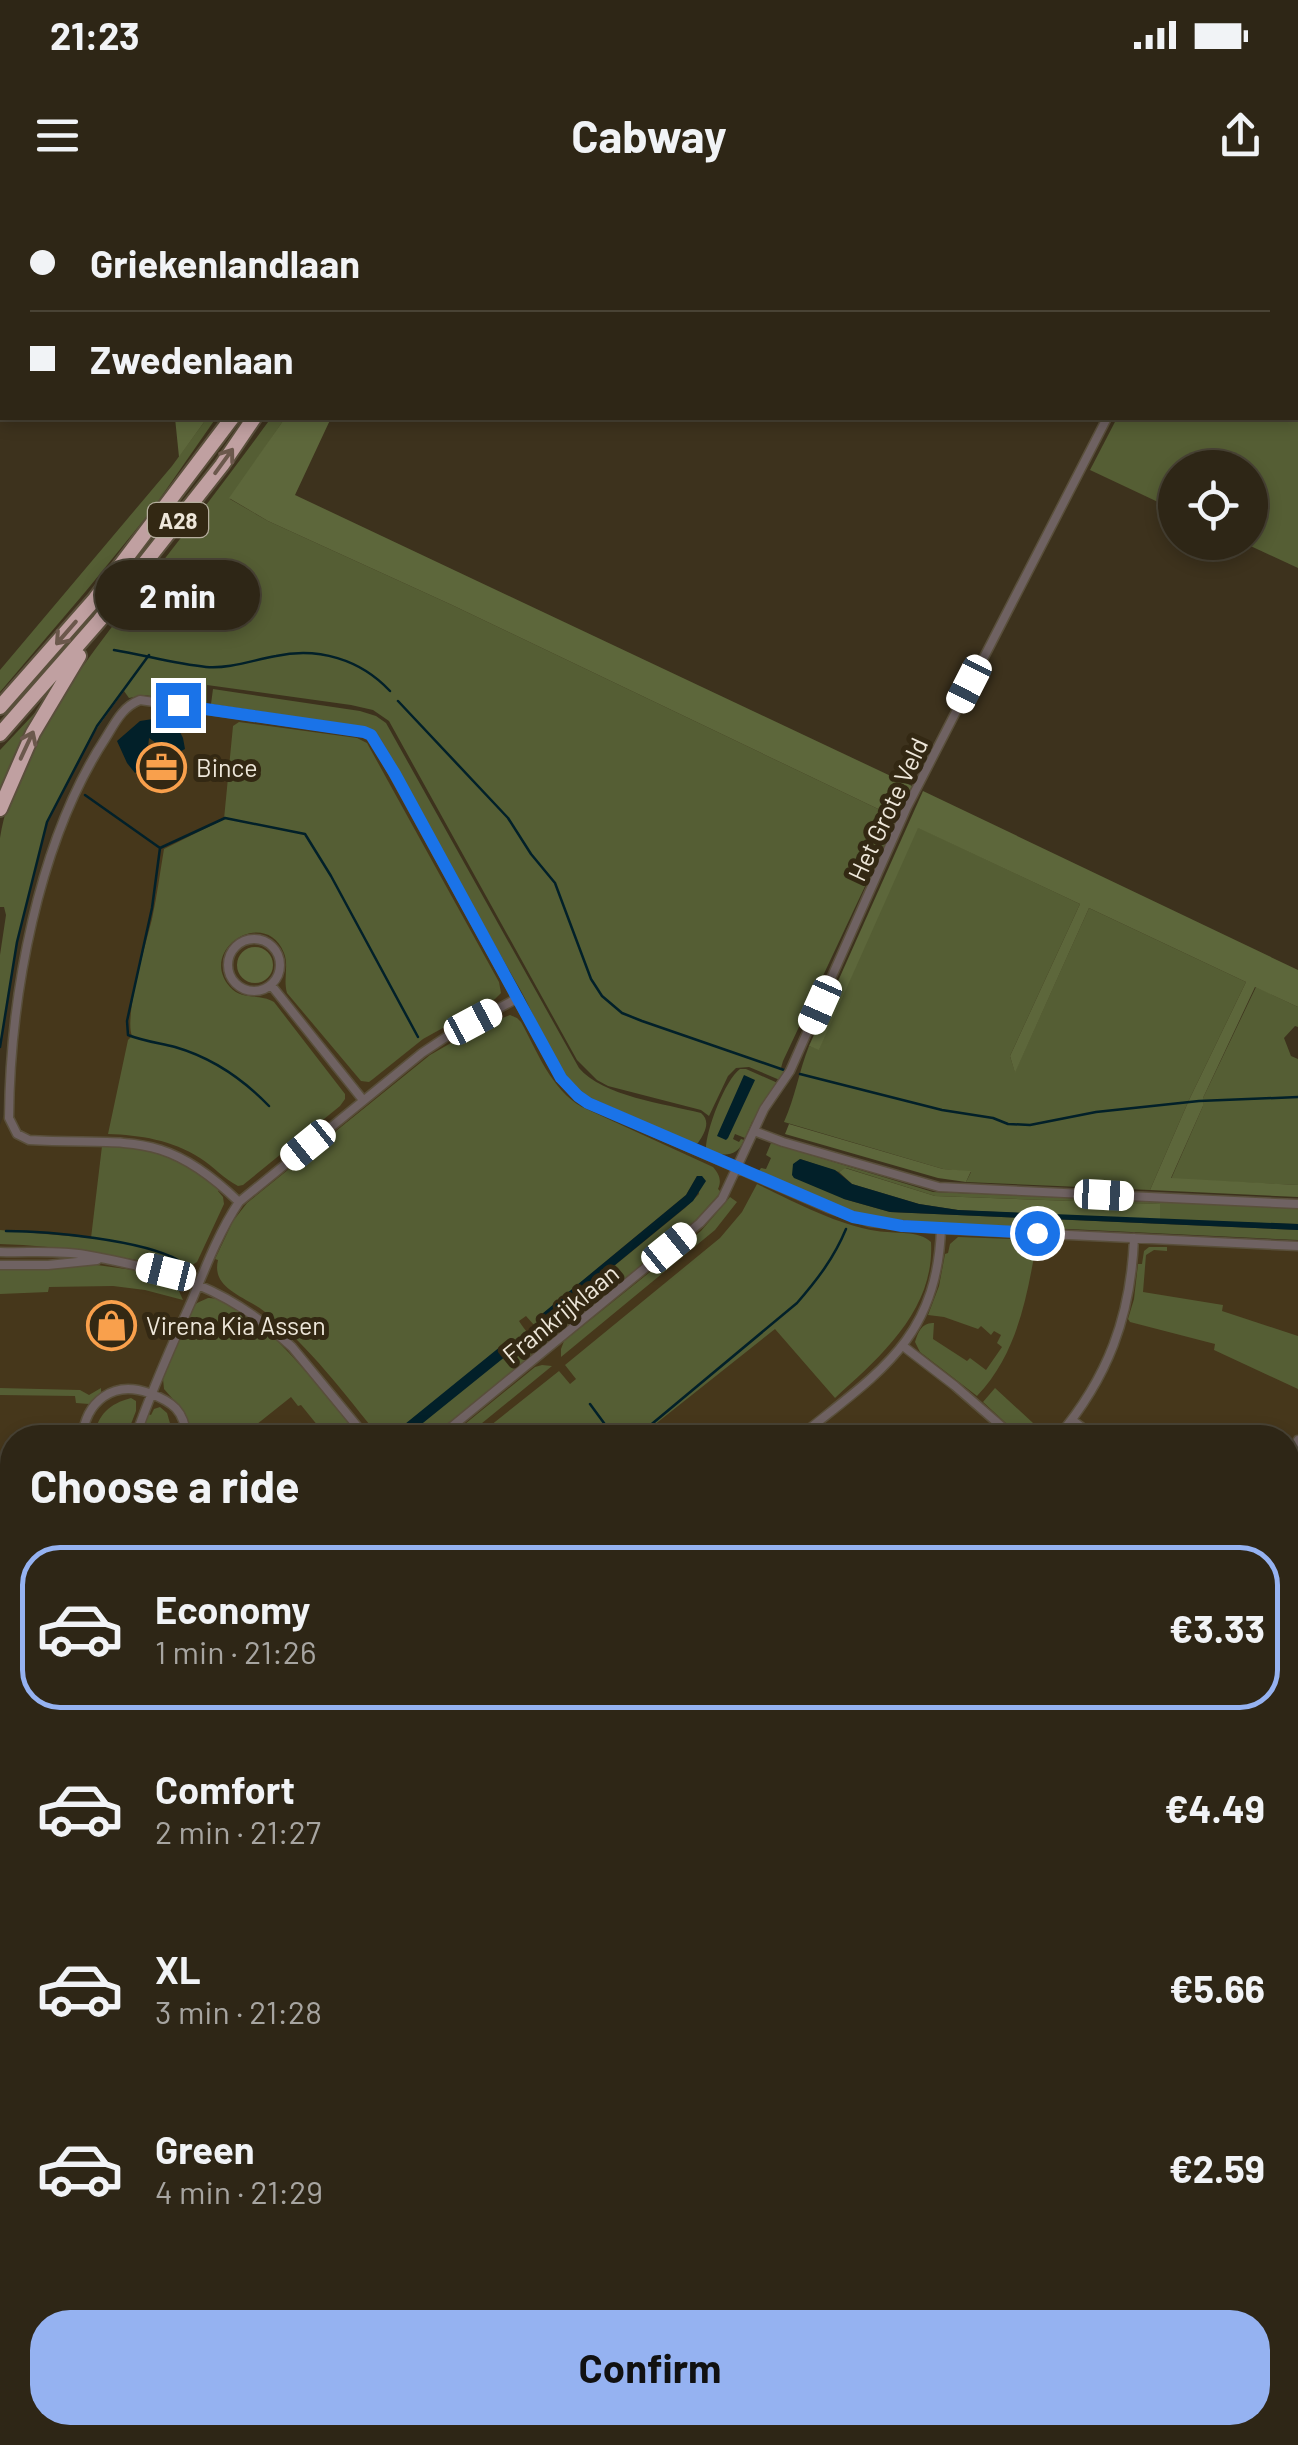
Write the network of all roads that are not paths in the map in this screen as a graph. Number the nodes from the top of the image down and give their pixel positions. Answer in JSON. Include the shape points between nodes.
{"nodes":[{"id":1,"x":230,"y":420,"type":"edge"},
{"id":2,"x":253,"y":420,"type":"edge"},
{"id":3,"x":1107,"y":420,"type":"edge"},
{"id":4,"x":100,"y":621,"type":"junction"},
{"id":5,"x":0,"y":707,"type":"edge"},
{"id":6,"x":0,"y":734,"type":"edge"},
{"id":7,"x":0,"y":809,"type":"edge"},
{"id":8,"x":270,"y":985,"type":"junction"},
{"id":9,"x":518,"y":998,"type":"junction"},
{"id":10,"x":362,"y":1100,"type":"junction"},
{"id":11,"x":754,"y":1132,"type":"junction"},
{"id":12,"x":738,"y":1168,"type":"junction"},
{"id":13,"x":240,"y":1202,"type":"junction"},
{"id":14,"x":1298,"y":1204,"type":"edge"},
{"id":15,"x":940,"y":1229,"type":"junction"},
{"id":16,"x":1134,"y":1238,"type":"junction"},
{"id":17,"x":1298,"y":1246,"type":"edge"},
{"id":18,"x":0,"y":1252,"type":"edge"},
{"id":19,"x":102,"y":1260,"type":"junction"},
{"id":20,"x":0,"y":1265,"type":"edge"},
{"id":21,"x":199,"y":1284,"type":"junction"},
{"id":22,"x":903,"y":1346,"type":"junction"},
{"id":23,"x":151,"y":1394,"type":"junction"},
{"id":24,"x":1072,"y":1420,"type":"junction"},
{"id":25,"x":84,"y":1425,"type":"edge"},
{"id":26,"x":140,"y":1425,"type":"edge"},
{"id":27,"x":185,"y":1425,"type":"edge"},
{"id":28,"x":356,"y":1425,"type":"edge"},
{"id":29,"x":454,"y":1425,"type":"edge"},
{"id":30,"x":816,"y":1425,"type":"edge"},
{"id":31,"x":1000,"y":1425,"type":"edge"},
{"id":32,"x":1068,"y":1425,"type":"edge"},
{"id":33,"x":1079,"y":1425,"type":"edge"}],
"edges":[{"from":1,"to":5,"type":"highway","number":"A28","one_way":true,"via":[[95,599]]},
{"from":4,"to":2,"type":"highway","number":"A28","one_way":true},
{"from":3,"to":11,"type":"street","name":"Het Grote Veld","via":[[907,808],[790,1071]]},
{"from":4,"to":6,"type":"highway","number":"A28"},
{"from":7,"to":4,"type":"highway","number":"A28","one_way":true,"via":[[33,733]]},
{"from":8,"to":8,"type":"street","via":[[280,967],[271,945],[256,939],[234,948],[228,964],[233,982],[248,991]]},
{"from":8,"to":10,"type":"street"},
{"from":9,"to":10,"type":"street","via":[[434,1044]]},
{"from":9,"to":12,"type":"street","via":[[561,1078],[578,1096]]},
{"from":9,"to":13,"type":"street","via":[[371,735],[147,700],[126,707],[77,789],[38,901],[18,999],[9,1118],[29,1140],[132,1142],[170,1152],[204,1170]]},
{"from":10,"to":13,"type":"street"},
{"from":11,"to":12,"type":"street","name":"Het Grote Veld"},
{"from":11,"to":14,"type":"street","via":[[939,1188]]},
{"from":12,"to":15,"type":"street","via":[[853,1217]]},
{"from":12,"to":29,"type":"street","name":"Frankrijklaan","via":[[700,1223]]},
{"from":13,"to":21,"type":"street"},
{"from":15,"to":16,"type":"street"},
{"from":15,"to":22,"type":"street","via":[[932,1289]]},
{"from":16,"to":17,"type":"street"},
{"from":16,"to":24,"type":"street","via":[[1122,1324]]},
{"from":18,"to":19,"type":"street"},
{"from":19,"to":20,"type":"street"},
{"from":19,"to":21,"type":"street"},
{"from":21,"to":23,"type":"street"},
{"from":21,"to":28,"type":"street","via":[[278,1334]]},
{"from":22,"to":30,"type":"street"},
{"from":22,"to":31,"type":"street"},
{"from":23,"to":25,"type":"street","via":[[111,1392],[94,1404]]},
{"from":23,"to":26,"type":"street"},
{"from":23,"to":27,"type":"street","via":[[179,1410]]},
{"from":24,"to":32,"type":"street"},
{"from":24,"to":33,"type":"street"}]}
